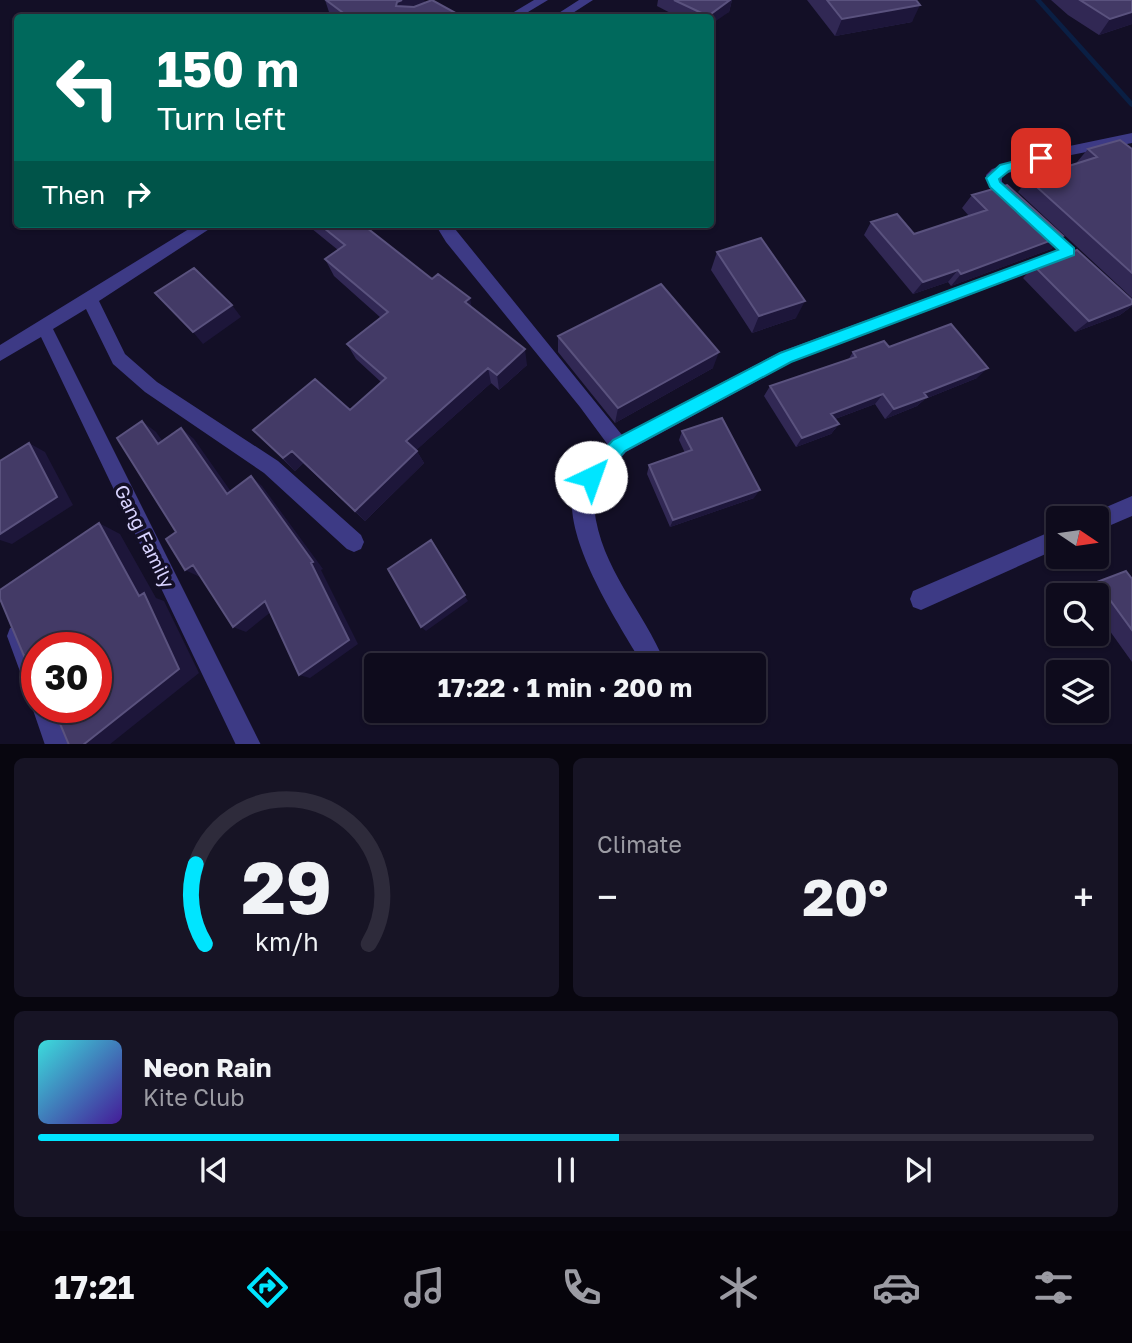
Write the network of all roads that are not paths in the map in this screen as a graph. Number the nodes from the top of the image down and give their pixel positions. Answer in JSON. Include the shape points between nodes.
{"nodes":[{"id":1,"x":542,"y":0,"type":"edge"},
{"id":2,"x":587,"y":0,"type":"edge"},
{"id":3,"x":516,"y":14,"type":"edge"},
{"id":4,"x":563,"y":14,"type":"edge"},
{"id":5,"x":1132,"y":138,"type":"edge"},
{"id":6,"x":1031,"y":216,"type":"edge"},
{"id":7,"x":203,"y":228,"type":"edge"},
{"id":8,"x":446,"y":228,"type":"edge"},
{"id":9,"x":1068,"y":251,"type":"edge"},
{"id":10,"x":90,"y":299,"type":"junction"},
{"id":11,"x":44,"y":327,"type":"junction"},
{"id":12,"x":0,"y":354,"type":"edge"},
{"id":13,"x":619,"y":446,"type":"junction"},
{"id":14,"x":1132,"y":506,"type":"edge"},
{"id":15,"x":1110,"y":515,"type":"edge"},
{"id":16,"x":354,"y":542,"type":"dead end"},
{"id":17,"x":1046,"y":544,"type":"edge"},
{"id":18,"x":921,"y":599,"type":"dead end"},
{"id":19,"x":9,"y":612,"type":"edge"},
{"id":20,"x":21,"y":645,"type":"edge"},
{"id":21,"x":649,"y":653,"type":"edge"},
{"id":22,"x":50,"y":723,"type":"edge"},
{"id":23,"x":57,"y":744,"type":"edge"},
{"id":24,"x":249,"y":744,"type":"edge"}],
"edges":[{"from":1,"to":3,"type":"street"},
{"from":2,"to":4,"type":"street"},
{"from":5,"to":6,"type":"street","via":[[1060,153],[993,175],[995,184]]},
{"from":7,"to":10,"type":"street"},
{"from":8,"to":13,"type":"street"},
{"from":9,"to":13,"type":"street","via":[[786,358]]},
{"from":10,"to":11,"type":"street"},
{"from":10,"to":16,"type":"street","via":[[119,359],[151,387],[271,467]]},
{"from":11,"to":12,"type":"street"},
{"from":11,"to":24,"type":"street","name":"Gang Family"},
{"from":13,"to":21,"type":"street","via":[[583,488],[583,525],[593,554]]},
{"from":14,"to":15,"type":"street"},
{"from":17,"to":18,"type":"street"},
{"from":19,"to":20,"type":"street"},
{"from":22,"to":23,"type":"street"}]}
